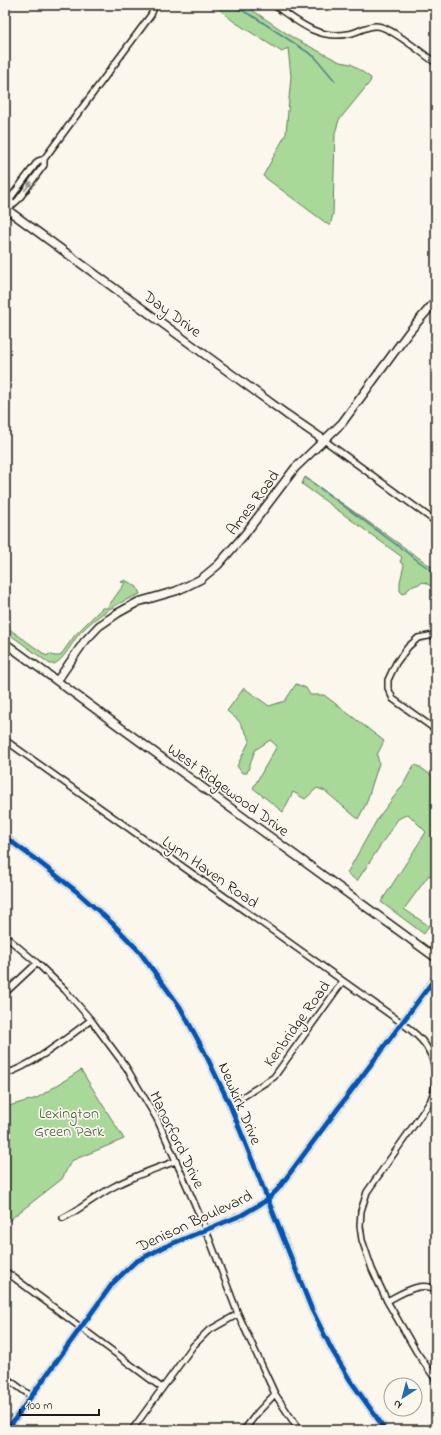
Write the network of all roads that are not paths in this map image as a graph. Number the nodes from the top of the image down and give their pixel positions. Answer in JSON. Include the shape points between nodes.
{"nodes":[{"id":1,"x":155,"y":5,"type":"edge"},
{"id":2,"x":274,"y":5,"type":"edge"},
{"id":3,"x":436,"y":63,"type":"edge"},
{"id":4,"x":6,"y":208,"type":"edge"},
{"id":5,"x":436,"y":297,"type":"edge"},
{"id":6,"x":434,"y":305,"type":"edge"},
{"id":7,"x":324,"y":440,"type":"junction"},
{"id":8,"x":436,"y":522,"type":"edge"},
{"id":9,"x":436,"y":636,"type":"edge"},
{"id":10,"x":5,"y":643,"type":"edge"},
{"id":11,"x":56,"y":681,"type":"junction"},
{"id":12,"x":436,"y":730,"type":"edge"},
{"id":13,"x":5,"y":740,"type":"edge"},
{"id":14,"x":5,"y":837,"type":"edge"},
{"id":15,"x":5,"y":936,"type":"edge"},
{"id":16,"x":436,"y":958,"type":"edge"},
{"id":17,"x":37,"y":963,"type":"junction"},
{"id":18,"x":436,"y":977,"type":"edge"},
{"id":19,"x":343,"y":981,"type":"junction"},
{"id":20,"x":5,"y":993,"type":"edge"},
{"id":21,"x":91,"y":1020,"type":"junction"},
{"id":22,"x":402,"y":1023,"type":"junction"},
{"id":23,"x":5,"y":1074,"type":"edge"},
{"id":24,"x":436,"y":1074,"type":"edge"},
{"id":25,"x":436,"y":1078,"type":"edge"},
{"id":26,"x":230,"y":1105,"type":"junction"},
{"id":27,"x":176,"y":1161,"type":"junction"},
{"id":28,"x":267,"y":1200,"type":"junction"},
{"id":29,"x":63,"y":1218,"type":"dead end"},
{"id":30,"x":206,"y":1230,"type":"junction"},
{"id":31,"x":5,"y":1271,"type":"edge"},
{"id":32,"x":436,"y":1290,"type":"edge"},
{"id":33,"x":387,"y":1301,"type":"junction"},
{"id":34,"x":238,"y":1314,"type":"junction"},
{"id":35,"x":82,"y":1327,"type":"junction"},
{"id":36,"x":5,"y":1377,"type":"edge"},
{"id":37,"x":436,"y":1380,"type":"edge"},
{"id":38,"x":162,"y":1388,"type":"junction"},
{"id":39,"x":275,"y":1394,"type":"junction"},
{"id":40,"x":31,"y":1396,"type":"junction"},
{"id":41,"x":7,"y":1430,"type":"edge"},
{"id":42,"x":132,"y":1430,"type":"edge"},
{"id":43,"x":244,"y":1430,"type":"edge"},
{"id":44,"x":299,"y":1430,"type":"edge"},
{"id":45,"x":384,"y":1430,"type":"edge"}],
"edges":[{"from":1,"to":4,"type":"street","via":[[151,15],[44,159],[38,161]]},
{"from":2,"to":3,"type":"street","via":[[318,33],[338,36],[377,25],[386,28]]},
{"from":4,"to":7,"type":"street","name":"Day Drive"},
{"from":5,"to":6,"type":"street","name":"Ames Road"},
{"from":6,"to":7,"type":"street","name":"Ames Road","via":[[409,332],[342,423]]},
{"from":7,"to":8,"type":"street"},
{"from":7,"to":11,"type":"street","name":"Ames Road","via":[[295,468],[218,565],[201,579],[176,591],[138,602],[99,626]]},
{"from":9,"to":12,"type":"street","via":[[418,638],[408,647],[388,680],[388,688],[393,699]]},
{"from":10,"to":11,"type":"street","name":"West Ridgewood Drive"},
{"from":11,"to":16,"type":"street","name":"West Ridgewood Drive"},
{"from":13,"to":19,"type":"street","name":"Lynn Haven Road"},
{"from":14,"to":26,"type":"street","name":"Newkirk Drive","via":[[76,891],[139,951],[180,1007]]},
{"from":15,"to":17,"type":"street","name":"Manorford Drive"},
{"from":17,"to":20,"type":"street"},
{"from":17,"to":21,"type":"street","name":"Manorford Drive"},
{"from":18,"to":22,"type":"street","name":"Denison Boulevard"},
{"from":19,"to":22,"type":"street","name":"Lynn Haven Road"},
{"from":19,"to":26,"type":"street","name":"Kenbridge Road","via":[[274,1077]]},
{"from":21,"to":23,"type":"street","via":[[34,1060]]},
{"from":21,"to":27,"type":"street","name":"Manorford Drive","via":[[126,1067],[157,1119]]},
{"from":22,"to":24,"type":"street","name":"Lynn Haven Road","via":[[419,1036],[428,1048],[434,1060]]},
{"from":22,"to":28,"type":"street","name":"Denison Boulevard","via":[[278,1189]]},
{"from":25,"to":33,"type":"street","via":[[430,1102],[373,1181],[360,1211],[362,1240]]},
{"from":26,"to":28,"type":"street","name":"Newkirk Drive"},
{"from":27,"to":29,"type":"street","via":[[135,1176]]},
{"from":27,"to":30,"type":"street","name":"Manorford Drive"},
{"from":28,"to":30,"type":"street","name":"Denison Boulevard","via":[[242,1215]]},
{"from":28,"to":45,"type":"street","name":"Newkirk Drive","via":[[312,1310],[332,1350]]},
{"from":30,"to":34,"type":"street","name":"Manorford Drive"},
{"from":30,"to":35,"type":"street","name":"Denison Boulevard","via":[[135,1262],[113,1283]]},
{"from":31,"to":35,"type":"street"},
{"from":32,"to":33,"type":"street","via":[[415,1288]]},
{"from":33,"to":37,"type":"street"},
{"from":34,"to":38,"type":"street","via":[[208,1331],[193,1346]]},
{"from":34,"to":39,"type":"street","name":"Manorford Drive"},
{"from":35,"to":38,"type":"street"},
{"from":35,"to":40,"type":"street","name":"Denison Boulevard"},
{"from":36,"to":40,"type":"street"},
{"from":38,"to":42,"type":"street"},
{"from":39,"to":43,"type":"street"},
{"from":39,"to":44,"type":"street","name":"Manorford Drive"},
{"from":40,"to":41,"type":"street","name":"Denison Boulevard"}]}
